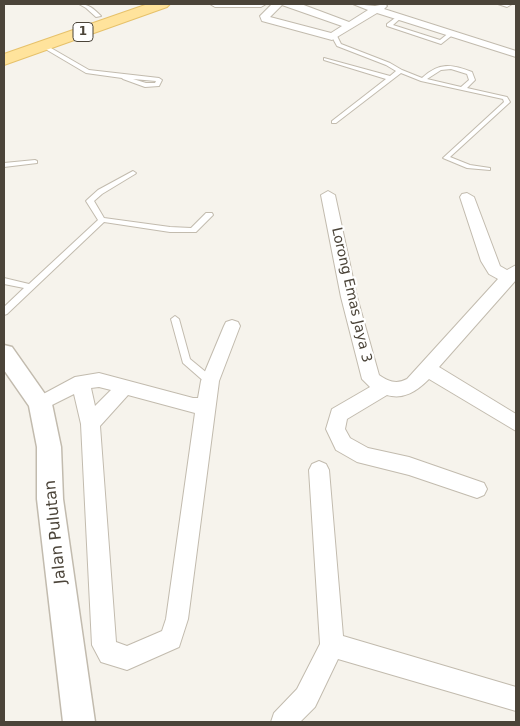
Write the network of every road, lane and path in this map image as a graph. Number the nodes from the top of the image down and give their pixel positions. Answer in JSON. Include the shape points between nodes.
{"nodes":[{"id":1,"x":81,"y":4,"type":"edge"},
{"id":2,"x":214,"y":4,"type":"edge"},
{"id":3,"x":261,"y":4,"type":"edge"},
{"id":4,"x":277,"y":4,"type":"edge"},
{"id":5,"x":286,"y":4,"type":"edge"},
{"id":6,"x":293,"y":4,"type":"edge"},
{"id":7,"x":358,"y":4,"type":"edge"},
{"id":8,"x":500,"y":4,"type":"edge"},
{"id":9,"x":510,"y":4,"type":"edge"},
{"id":10,"x":149,"y":5,"type":"edge"},
{"id":11,"x":380,"y":7,"type":"edge"},
{"id":12,"x":98,"y":16,"type":"junction"},
{"id":13,"x":351,"y":26,"type":"junction"},
{"id":14,"x":335,"y":37,"type":"junction"},
{"id":15,"x":44,"y":46,"type":"junction"},
{"id":16,"x":4,"y":50,"type":"edge"},
{"id":17,"x":4,"y":54,"type":"edge"},
{"id":18,"x":516,"y":54,"type":"edge"},
{"id":19,"x":326,"y":58,"type":"dead end"},
{"id":20,"x":4,"y":60,"type":"edge"},
{"id":21,"x":400,"y":71,"type":"junction"},
{"id":22,"x":125,"y":78,"type":"junction"},
{"id":23,"x":390,"y":78,"type":"junction"},
{"id":24,"x":423,"y":80,"type":"junction"},
{"id":25,"x":462,"y":89,"type":"junction"},
{"id":26,"x":334,"y":122,"type":"dead end"},
{"id":27,"x":36,"y":162,"type":"dead end"},
{"id":28,"x":4,"y":165,"type":"edge"},
{"id":29,"x":488,"y":169,"type":"dead end"},
{"id":30,"x":133,"y":173,"type":"dead end"},
{"id":31,"x":328,"y":195,"type":"dead end"},
{"id":32,"x":467,"y":197,"type":"dead end"},
{"id":33,"x":209,"y":215,"type":"dead end"},
{"id":34,"x":102,"y":220,"type":"junction"},
{"id":35,"x":512,"y":274,"type":"edge"},
{"id":36,"x":4,"y":280,"type":"edge"},
{"id":37,"x":30,"y":287,"type":"junction"},
{"id":38,"x":4,"y":312,"type":"edge"},
{"id":39,"x":175,"y":319,"type":"dead end"},
{"id":40,"x":232,"y":326,"type":"dead end"},
{"id":41,"x":4,"y":354,"type":"edge"},
{"id":42,"x":427,"y":369,"type":"junction"},
{"id":43,"x":210,"y":381,"type":"junction"},
{"id":44,"x":82,"y":382,"type":"junction"},
{"id":45,"x":125,"y":387,"type":"junction"},
{"id":46,"x":384,"y":387,"type":"junction"},
{"id":47,"x":40,"y":404,"type":"junction"},
{"id":48,"x":206,"y":404,"type":"junction"},
{"id":49,"x":516,"y":423,"type":"edge"},
{"id":50,"x":90,"y":424,"type":"junction"},
{"id":51,"x":319,"y":470,"type":"dead end"},
{"id":52,"x":477,"y":489,"type":"dead end"},
{"id":53,"x":332,"y":645,"type":"junction"},
{"id":54,"x":516,"y":699,"type":"edge"},
{"id":55,"x":79,"y":722,"type":"edge"},
{"id":56,"x":282,"y":722,"type":"edge"}],
"edges":[{"from":1,"to":12,"type":"lane"},
{"from":2,"to":3,"type":"street"},
{"from":4,"to":14,"type":"street","via":[[265,16],[266,19]]},
{"from":5,"to":6,"type":"street"},
{"from":6,"to":13,"type":"street"},
{"from":7,"to":11,"type":"street"},
{"from":8,"to":9,"type":"lane"},
{"from":10,"to":12,"type":"main road","number":"1"},
{"from":10,"to":15,"type":"main road","number":"1"},
{"from":10,"to":17,"type":"main road"},
{"from":11,"to":13,"type":"street"},
{"from":11,"to":18,"type":"street"},
{"from":12,"to":16,"type":"main road","number":"1"},
{"from":13,"to":14,"type":"street"},
{"from":14,"to":21,"type":"lane","via":[[339,45]]},
{"from":15,"to":20,"type":"main road","number":"1"},
{"from":15,"to":22,"type":"lane","via":[[88,72]]},
{"from":19,"to":23,"type":"lane"},
{"from":21,"to":23,"type":"lane"},
{"from":21,"to":24,"type":"lane"},
{"from":22,"to":22,"type":"lane","via":[[145,76],[159,82],[145,86]]},
{"from":23,"to":26,"type":"lane"},
{"from":24,"to":25,"type":"lane"},
{"from":24,"to":25,"type":"lane","via":[[432,70],[457,67],[470,73],[472,80]]},
{"from":25,"to":29,"type":"lane","via":[[500,96],[507,102],[446,158],[469,167]]},
{"from":27,"to":28,"type":"lane"},
{"from":30,"to":34,"type":"lane","via":[[90,201]]},
{"from":31,"to":46,"type":"street","name":"Lorong Emas Jaya 3","via":[[349,297],[371,379]]},
{"from":32,"to":35,"type":"street","via":[[494,270]]},
{"from":33,"to":34,"type":"lane","via":[[193,230],[172,231]]},
{"from":34,"to":37,"type":"lane"},
{"from":35,"to":42,"type":"street"},
{"from":36,"to":37,"type":"lane"},
{"from":37,"to":38,"type":"lane"},
{"from":39,"to":43,"type":"lane","via":[[186,361]]},
{"from":40,"to":43,"type":"street"},
{"from":41,"to":47,"type":"street","name":"Jalan Pulutan"},
{"from":42,"to":46,"type":"street","via":[[405,390],[394,391]]},
{"from":42,"to":49,"type":"street"},
{"from":43,"to":48,"type":"street"},
{"from":44,"to":45,"type":"street","via":[[99,380]]},
{"from":44,"to":47,"type":"street"},
{"from":44,"to":50,"type":"street"},
{"from":45,"to":48,"type":"street","via":[[193,406]]},
{"from":45,"to":50,"type":"street"},
{"from":46,"to":52,"type":"street","via":[[364,402],[339,414],[335,429],[343,444],[364,456],[409,466]]},
{"from":47,"to":55,"type":"street","name":"Jalan Pulutan","via":[[49,447],[50,499]]},
{"from":48,"to":50,"type":"street","via":[[171,639],[128,658],[109,654],[104,645]]},
{"from":51,"to":53,"type":"street"},
{"from":53,"to":54,"type":"street"},
{"from":53,"to":56,"type":"street","via":[[306,698]]}]}
